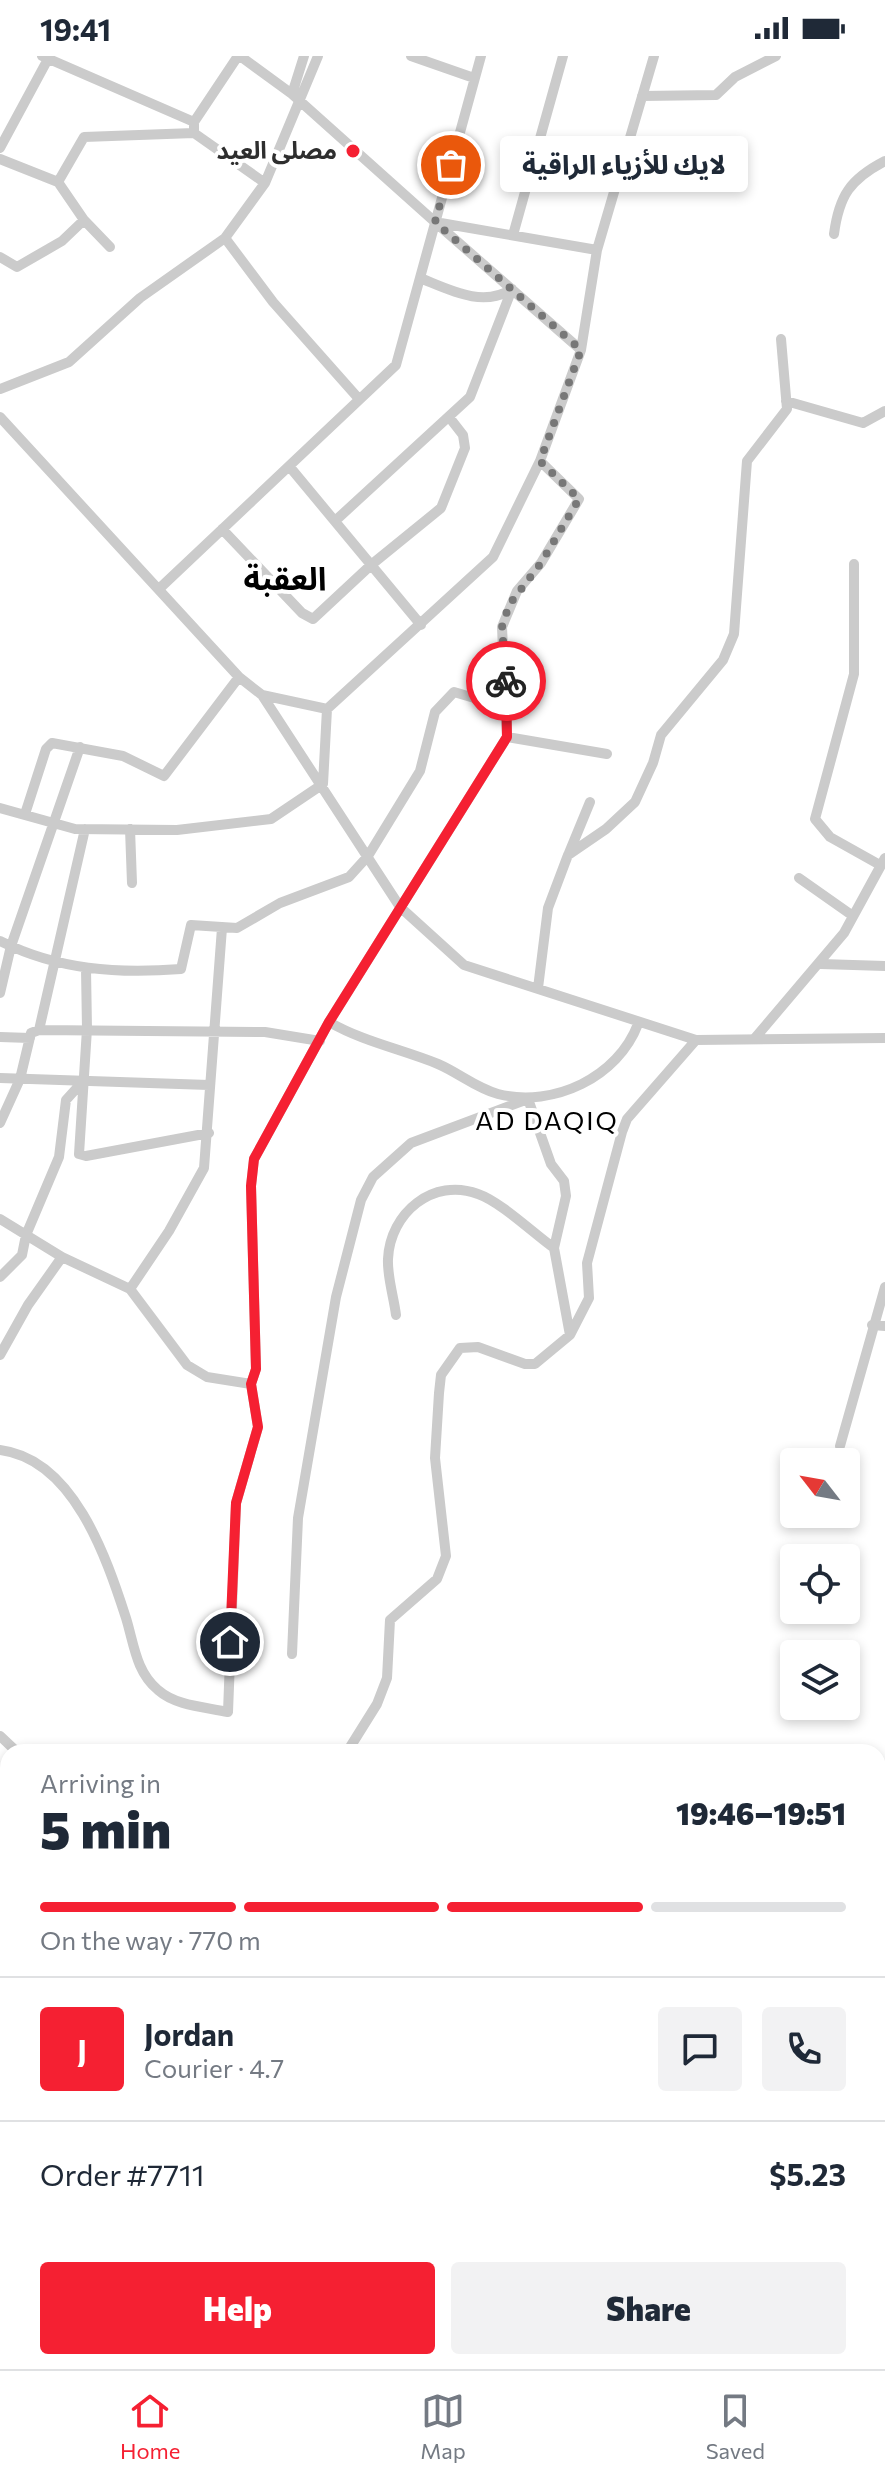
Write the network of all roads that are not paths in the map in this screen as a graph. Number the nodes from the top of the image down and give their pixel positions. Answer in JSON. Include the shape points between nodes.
{"nodes":[{"id":1,"x":239,"y":56,"type":"edge"},
{"id":2,"x":304,"y":56,"type":"edge"},
{"id":3,"x":318,"y":56,"type":"edge"},
{"id":4,"x":411,"y":56,"type":"edge"},
{"id":5,"x":481,"y":56,"type":"edge"},
{"id":6,"x":563,"y":56,"type":"edge"},
{"id":7,"x":654,"y":56,"type":"edge"},
{"id":8,"x":45,"y":57,"type":"edge"},
{"id":9,"x":769,"y":57,"type":"edge"},
{"id":10,"x":474,"y":78,"type":"junction"},
{"id":11,"x":292,"y":94,"type":"junction"},
{"id":12,"x":642,"y":96,"type":"junction"},
{"id":13,"x":301,"y":103,"type":"junction"},
{"id":14,"x":194,"y":128,"type":"junction"},
{"id":15,"x":0,"y":148,"type":"edge"},
{"id":16,"x":0,"y":159,"type":"edge"},
{"id":17,"x":885,"y":161,"type":"edge"},
{"id":18,"x":620,"y":169,"type":"junction"},
{"id":19,"x":58,"y":182,"type":"junction"},
{"id":20,"x":265,"y":183,"type":"junction"},
{"id":21,"x":680,"y":183,"type":"dead end"},
{"id":22,"x":84,"y":220,"type":"junction"},
{"id":23,"x":435,"y":222,"type":"junction"},
{"id":24,"x":834,"y":234,"type":"dead end"},
{"id":25,"x":513,"y":235,"type":"junction"},
{"id":26,"x":225,"y":238,"type":"junction"},
{"id":27,"x":110,"y":247,"type":"dead end"},
{"id":28,"x":597,"y":250,"type":"junction"},
{"id":29,"x":0,"y":257,"type":"edge"},
{"id":30,"x":420,"y":278,"type":"junction"},
{"id":31,"x":512,"y":289,"type":"junction"},
{"id":32,"x":781,"y":339,"type":"dead end"},
{"id":33,"x":581,"y":350,"type":"junction"},
{"id":34,"x":0,"y":389,"type":"edge"},
{"id":35,"x":359,"y":399,"type":"junction"},
{"id":36,"x":786,"y":401,"type":"junction"},
{"id":37,"x":885,"y":411,"type":"edge"},
{"id":38,"x":0,"y":417,"type":"edge"},
{"id":39,"x":449,"y":417,"type":"junction"},
{"id":40,"x":540,"y":461,"type":"junction"},
{"id":41,"x":289,"y":466,"type":"junction"},
{"id":42,"x":335,"y":521,"type":"junction"},
{"id":43,"x":222,"y":529,"type":"junction"},
{"id":44,"x":854,"y":564,"type":"dead end"},
{"id":45,"x":371,"y":565,"type":"junction"},
{"id":46,"x":160,"y":588,"type":"junction"},
{"id":47,"x":421,"y":625,"type":"junction"},
{"id":48,"x":239,"y":677,"type":"junction"},
{"id":49,"x":262,"y":695,"type":"junction"},
{"id":50,"x":508,"y":708,"type":"junction"},
{"id":51,"x":327,"y":709,"type":"junction"},
{"id":52,"x":507,"y":737,"type":"junction"},
{"id":53,"x":80,"y":747,"type":"junction"},
{"id":54,"x":607,"y":754,"type":"dead end"},
{"id":55,"x":323,"y":784,"type":"junction"},
{"id":56,"x":590,"y":802,"type":"dead end"},
{"id":57,"x":0,"y":808,"type":"edge"},
{"id":58,"x":25,"y":814,"type":"junction"},
{"id":59,"x":57,"y":822,"type":"junction"},
{"id":60,"x":85,"y":829,"type":"junction"},
{"id":61,"x":130,"y":829,"type":"junction"},
{"id":62,"x":568,"y":855,"type":"junction"},
{"id":63,"x":368,"y":856,"type":"junction"},
{"id":64,"x":882,"y":862,"type":"edge"},
{"id":65,"x":799,"y":878,"type":"dead end"},
{"id":66,"x":132,"y":883,"type":"dead end"},
{"id":67,"x":400,"y":907,"type":"junction"},
{"id":68,"x":853,"y":916,"type":"junction"},
{"id":69,"x":222,"y":928,"type":"junction"},
{"id":70,"x":0,"y":941,"type":"edge"},
{"id":71,"x":11,"y":946,"type":"junction"},
{"id":72,"x":54,"y":962,"type":"junction"},
{"id":73,"x":821,"y":964,"type":"junction"},
{"id":74,"x":885,"y":966,"type":"edge"},
{"id":75,"x":86,"y":969,"type":"junction"},
{"id":76,"x":538,"y":988,"type":"junction"},
{"id":77,"x":0,"y":993,"type":"edge"},
{"id":78,"x":329,"y":1022,"type":"junction"},
{"id":79,"x":638,"y":1024,"type":"junction"},
{"id":80,"x":87,"y":1029,"type":"junction"},
{"id":81,"x":215,"y":1031,"type":"junction"},
{"id":82,"x":34,"y":1034,"type":"junction"},
{"id":83,"x":0,"y":1037,"type":"edge"},
{"id":84,"x":755,"y":1038,"type":"junction"},
{"id":85,"x":885,"y":1038,"type":"edge"},
{"id":86,"x":696,"y":1040,"type":"junction"},
{"id":87,"x":320,"y":1041,"type":"junction"},
{"id":88,"x":0,"y":1078,"type":"edge"},
{"id":89,"x":20,"y":1079,"type":"junction"},
{"id":90,"x":85,"y":1079,"type":"junction"},
{"id":91,"x":209,"y":1085,"type":"junction"},
{"id":92,"x":528,"y":1099,"type":"junction"},
{"id":93,"x":0,"y":1123,"type":"edge"},
{"id":94,"x":209,"y":1133,"type":"junction"},
{"id":95,"x":0,"y":1219,"type":"edge"},
{"id":96,"x":26,"y":1235,"type":"junction"},
{"id":97,"x":554,"y":1248,"type":"junction"},
{"id":98,"x":62,"y":1257,"type":"junction"},
{"id":99,"x":0,"y":1277,"type":"edge"},
{"id":100,"x":885,"y":1287,"type":"edge"},
{"id":101,"x":130,"y":1289,"type":"junction"},
{"id":102,"x":396,"y":1315,"type":"dead end"},
{"id":103,"x":872,"y":1325,"type":"junction"},
{"id":104,"x":885,"y":1326,"type":"edge"},
{"id":105,"x":570,"y":1335,"type":"junction"},
{"id":106,"x":0,"y":1355,"type":"edge"},
{"id":107,"x":251,"y":1384,"type":"junction"},
{"id":108,"x":840,"y":1446,"type":"dead end"},
{"id":109,"x":0,"y":1450,"type":"edge"},
{"id":110,"x":292,"y":1654,"type":"dead end"},
{"id":111,"x":352,"y":1744,"type":"edge"}],
"edges":[{"from":1,"to":11,"type":"street"},
{"from":1,"to":14,"type":"street"},
{"from":2,"to":11,"type":"street"},
{"from":3,"to":13,"type":"street"},
{"from":4,"to":10,"type":"street"},
{"from":5,"to":10,"type":"street"},
{"from":6,"to":25,"type":"street"},
{"from":7,"to":12,"type":"street"},
{"from":8,"to":14,"type":"street"},
{"from":8,"to":15,"type":"street"},
{"from":9,"to":12,"type":"street","via":[[716,95]]},
{"from":10,"to":23,"type":"street"},
{"from":11,"to":13,"type":"street"},
{"from":12,"to":18,"type":"street"},
{"from":13,"to":20,"type":"street"},
{"from":13,"to":23,"type":"street"},
{"from":14,"to":19,"type":"street","via":[[84,137]]},
{"from":14,"to":20,"type":"street"},
{"from":16,"to":19,"type":"street"},
{"from":17,"to":24,"type":"street","via":[[850,187],[838,206]]},
{"from":18,"to":21,"type":"street"},
{"from":18,"to":28,"type":"street"},
{"from":19,"to":22,"type":"street"},
{"from":20,"to":26,"type":"street"},
{"from":22,"to":27,"type":"street"},
{"from":22,"to":29,"type":"street","via":[[62,241],[17,267]]},
{"from":23,"to":25,"type":"street"},
{"from":23,"to":30,"type":"street"},
{"from":23,"to":31,"type":"street"},
{"from":25,"to":28,"type":"street"},
{"from":26,"to":34,"type":"street","via":[[140,298],[69,362]]},
{"from":26,"to":35,"type":"street","via":[[273,302]]},
{"from":28,"to":33,"type":"street"},
{"from":30,"to":31,"type":"street","via":[[473,297],[497,299]]},
{"from":30,"to":35,"type":"street","via":[[396,365]]},
{"from":31,"to":33,"type":"street"},
{"from":31,"to":39,"type":"street","via":[[470,397]]},
{"from":32,"to":36,"type":"street"},
{"from":33,"to":40,"type":"street"},
{"from":35,"to":41,"type":"street"},
{"from":36,"to":37,"type":"street","via":[[863,423]]},
{"from":36,"to":62,"type":"street","via":[[787,409],[747,461],[734,634],[723,660],[661,735],[635,802]]},
{"from":38,"to":46,"type":"street"},
{"from":39,"to":42,"type":"street"},
{"from":39,"to":45,"type":"street","via":[[463,435],[465,448],[448,495],[433,516]]},
{"from":40,"to":47,"type":"street","via":[[493,557]]},
{"from":40,"to":50,"type":"street","via":[[579,499],[509,605],[502,627]]},
{"from":41,"to":42,"type":"street"},
{"from":41,"to":43,"type":"street"},
{"from":42,"to":45,"type":"street"},
{"from":43,"to":45,"type":"street","via":[[307,618],[323,614]]},
{"from":43,"to":46,"type":"street"},
{"from":44,"to":64,"type":"street","via":[[854,674],[815,819],[830,837]]},
{"from":45,"to":47,"type":"street"},
{"from":46,"to":48,"type":"street"},
{"from":47,"to":51,"type":"street"},
{"from":48,"to":49,"type":"street"},
{"from":48,"to":53,"type":"street","via":[[164,776],[123,756]]},
{"from":49,"to":51,"type":"street"},
{"from":49,"to":55,"type":"street"},
{"from":50,"to":52,"type":"street"},
{"from":50,"to":63,"type":"street","via":[[454,692],[435,712],[420,771]]},
{"from":51,"to":55,"type":"street"},
{"from":52,"to":54,"type":"street"},
{"from":52,"to":67,"type":"street"},
{"from":53,"to":58,"type":"street","via":[[52,743],[46,749]]},
{"from":53,"to":59,"type":"street"},
{"from":55,"to":61,"type":"street","via":[[271,819],[177,830]]},
{"from":55,"to":63,"type":"street"},
{"from":56,"to":62,"type":"street"},
{"from":57,"to":58,"type":"street"},
{"from":58,"to":59,"type":"street"},
{"from":59,"to":60,"type":"street"},
{"from":59,"to":71,"type":"street"},
{"from":60,"to":61,"type":"street"},
{"from":60,"to":72,"type":"street"},
{"from":61,"to":66,"type":"street"},
{"from":62,"to":76,"type":"street","via":[[548,908]]},
{"from":63,"to":67,"type":"street"},
{"from":63,"to":69,"type":"street","via":[[349,877],[280,903],[237,928]]},
{"from":64,"to":68,"type":"street"},
{"from":65,"to":68,"type":"street"},
{"from":67,"to":76,"type":"street","via":[[464,965]]},
{"from":67,"to":78,"type":"street"},
{"from":68,"to":73,"type":"street"},
{"from":69,"to":75,"type":"street","via":[[191,925],[181,969]]},
{"from":69,"to":81,"type":"street"},
{"from":70,"to":71,"type":"street"},
{"from":71,"to":72,"type":"street"},
{"from":71,"to":77,"type":"street"},
{"from":72,"to":75,"type":"street"},
{"from":72,"to":82,"type":"street"},
{"from":73,"to":74,"type":"street"},
{"from":73,"to":84,"type":"street"},
{"from":75,"to":80,"type":"street"},
{"from":76,"to":79,"type":"street"},
{"from":78,"to":87,"type":"street"},
{"from":78,"to":92,"type":"street","via":[[364,1040],[439,1065],[476,1086]]},
{"from":79,"to":86,"type":"street"},
{"from":79,"to":92,"type":"street","via":[[630,1045],[609,1068],[551,1096]]},
{"from":80,"to":81,"type":"street"},
{"from":80,"to":82,"type":"street"},
{"from":80,"to":90,"type":"street"},
{"from":81,"to":87,"type":"street"},
{"from":81,"to":91,"type":"street"},
{"from":82,"to":83,"type":"street"},
{"from":82,"to":89,"type":"street"},
{"from":84,"to":85,"type":"street"},
{"from":84,"to":86,"type":"street"},
{"from":86,"to":105,"type":"street","via":[[627,1119],[587,1263],[589,1298]]},
{"from":87,"to":107,"type":"street","via":[[251,1171],[256,1369]]},
{"from":88,"to":89,"type":"street"},
{"from":89,"to":90,"type":"street"},
{"from":89,"to":93,"type":"street"},
{"from":90,"to":91,"type":"street"},
{"from":90,"to":94,"type":"street","via":[[79,1154]]},
{"from":90,"to":96,"type":"street","via":[[66,1100],[59,1157]]},
{"from":91,"to":94,"type":"street"},
{"from":92,"to":97,"type":"street","via":[[551,1164],[564,1181],[566,1196]]},
{"from":92,"to":110,"type":"street","via":[[411,1143],[373,1177],[361,1200],[336,1297],[298,1518]]},
{"from":94,"to":101,"type":"street","via":[[204,1168]]},
{"from":95,"to":96,"type":"street"},
{"from":96,"to":98,"type":"street"},
{"from":96,"to":99,"type":"street","via":[[22,1255]]},
{"from":97,"to":102,"type":"street","via":[[480,1194],[457,1189],[428,1193],[406,1211],[395,1232],[388,1260]]},
{"from":97,"to":105,"type":"street"},
{"from":98,"to":101,"type":"street"},
{"from":98,"to":106,"type":"street"},
{"from":100,"to":103,"type":"street"},
{"from":101,"to":107,"type":"street","via":[[187,1365],[207,1377]]},
{"from":103,"to":104,"type":"street"},
{"from":103,"to":108,"type":"street"},
{"from":105,"to":111,"type":"street","via":[[535,1364],[478,1347],[460,1348],[441,1375],[435,1458],[446,1556],[437,1579],[390,1620],[387,1678]]},
{"from":107,"to":109,"type":"street","via":[[258,1427],[236,1503],[228,1712],[176,1701],[157,1690],[140,1669],[125,1616],[85,1518],[61,1482],[22,1453]]}]}
